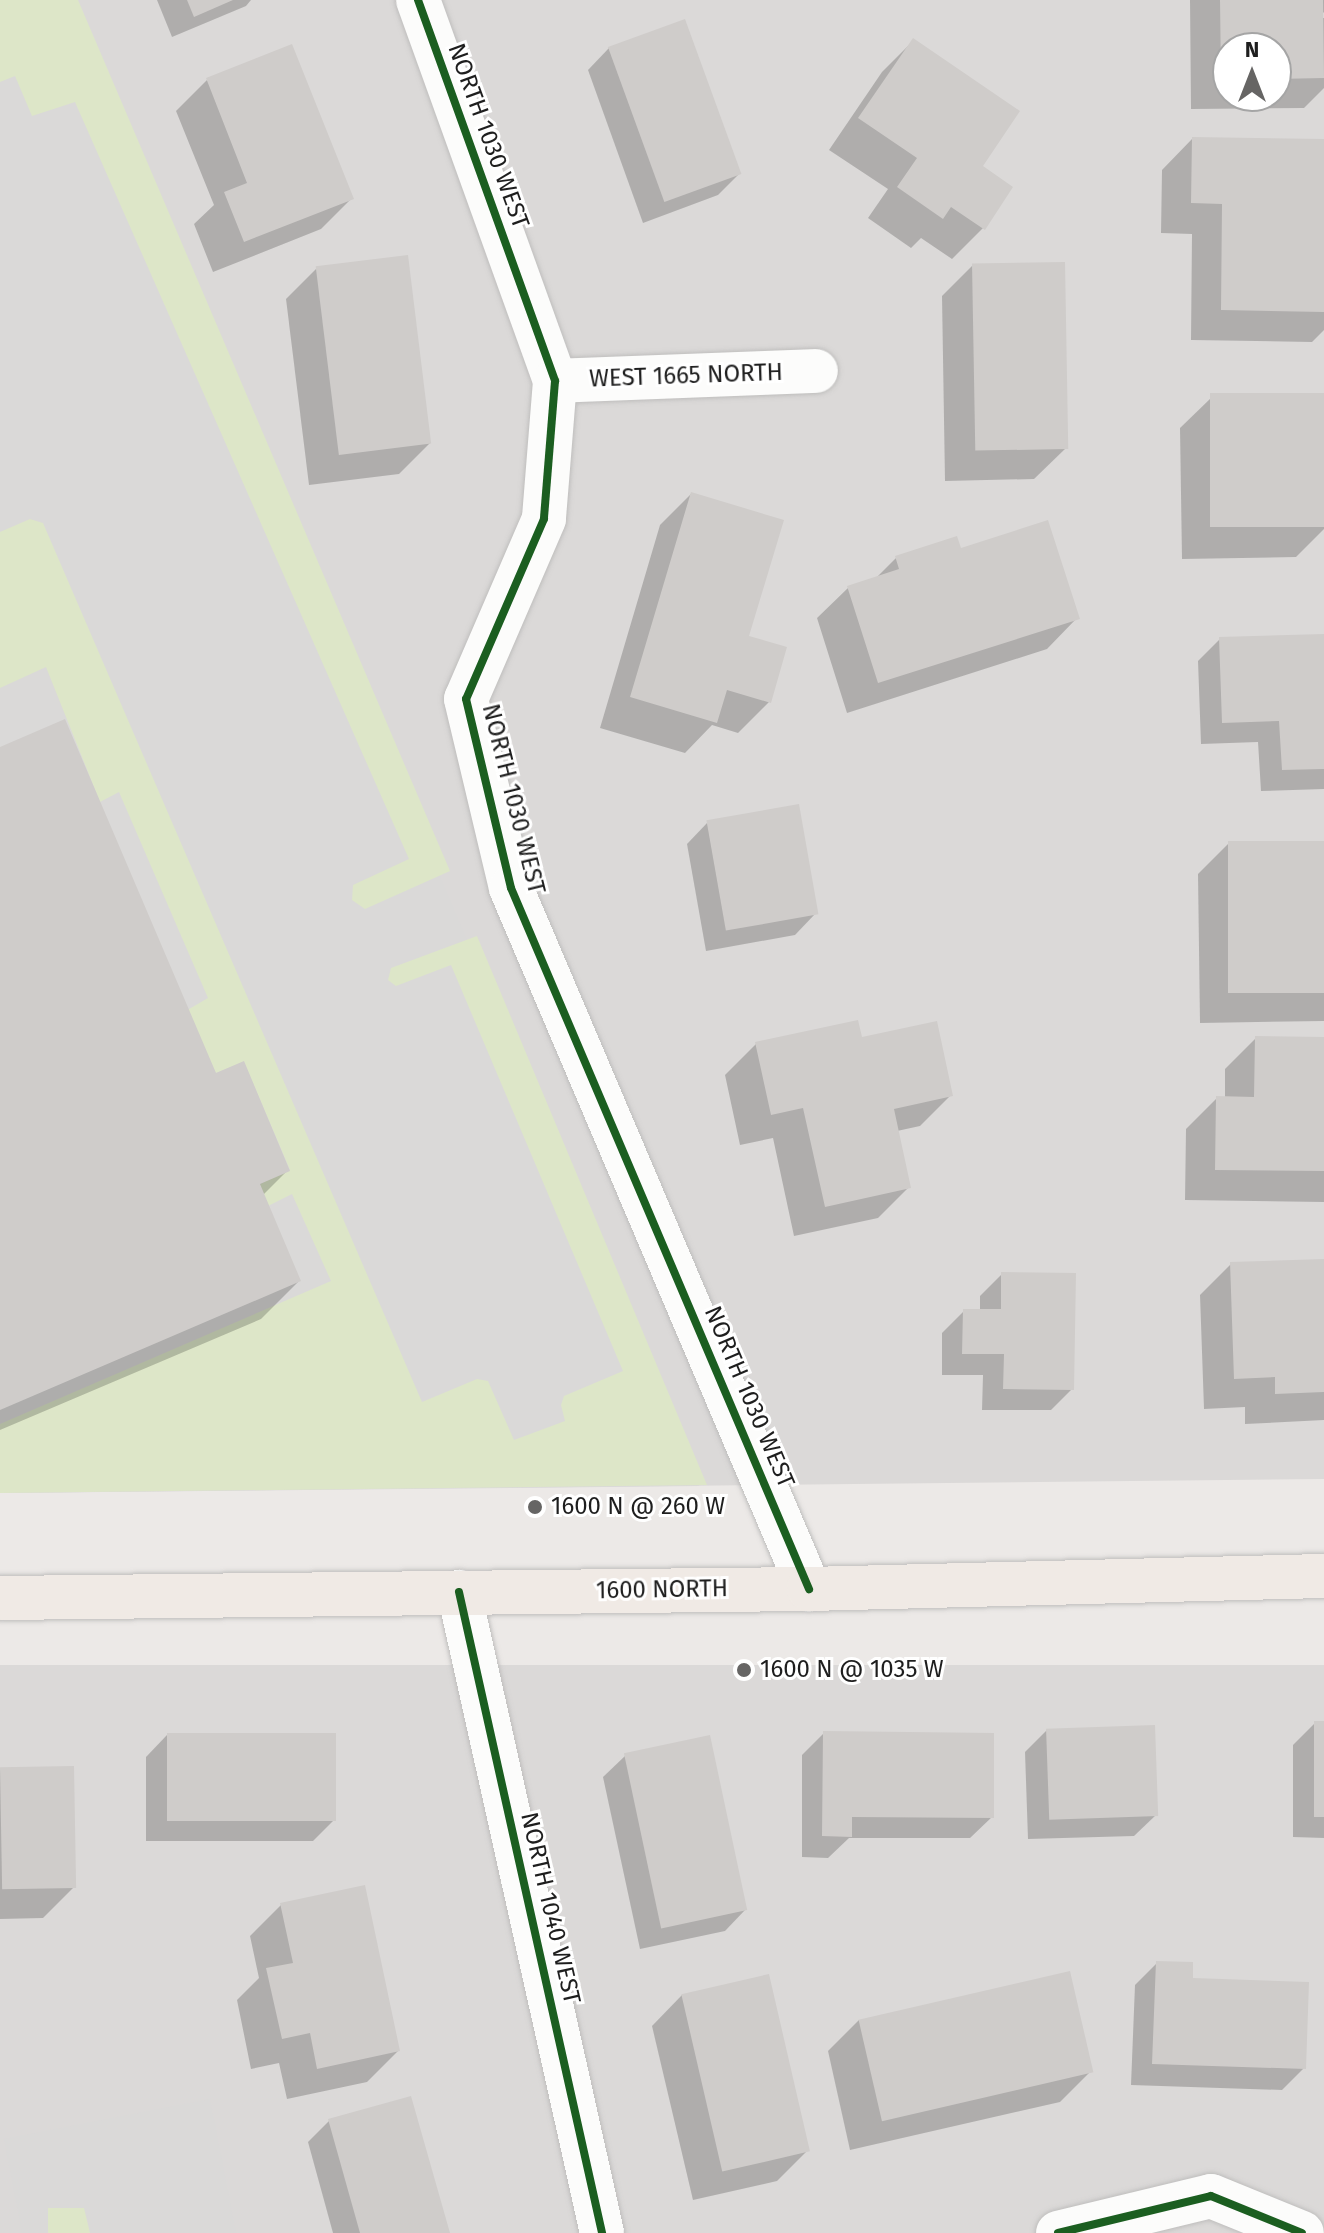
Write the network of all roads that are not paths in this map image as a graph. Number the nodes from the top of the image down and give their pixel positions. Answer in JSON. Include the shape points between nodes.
{"nodes":[{"id":1,"x":418,"y":0,"type":"edge"},
{"id":2,"x":816,"y":371,"type":"dead end"},
{"id":3,"x":555,"y":381,"type":"junction"},
{"id":4,"x":1324,"y":1576,"type":"edge"},
{"id":5,"x":809,"y":1589,"type":"junction"},
{"id":6,"x":459,"y":1592,"type":"junction"},
{"id":7,"x":0,"y":1598,"type":"edge"},
{"id":8,"x":602,"y":2233,"type":"edge"},
{"id":9,"x":1058,"y":2233,"type":"edge"},
{"id":10,"x":1302,"y":2233,"type":"edge"}],
"edges":[{"from":1,"to":3,"type":"street","name":"NORTH 1030 WEST"},
{"from":2,"to":3,"type":"street","name":"WEST 1665 NORTH"},
{"from":3,"to":5,"type":"street","name":"NORTH 1030 WEST","via":[[544,519],[466,699],[511,888]]},
{"from":4,"to":5,"type":"main road","name":"1600 NORTH"},
{"from":5,"to":6,"type":"main road","name":"1600 NORTH"},
{"from":6,"to":7,"type":"main road","name":"1600 NORTH"},
{"from":6,"to":8,"type":"street","name":"NORTH 1040 WEST"},
{"from":9,"to":10,"type":"street","via":[[1211,2196]]}]}
